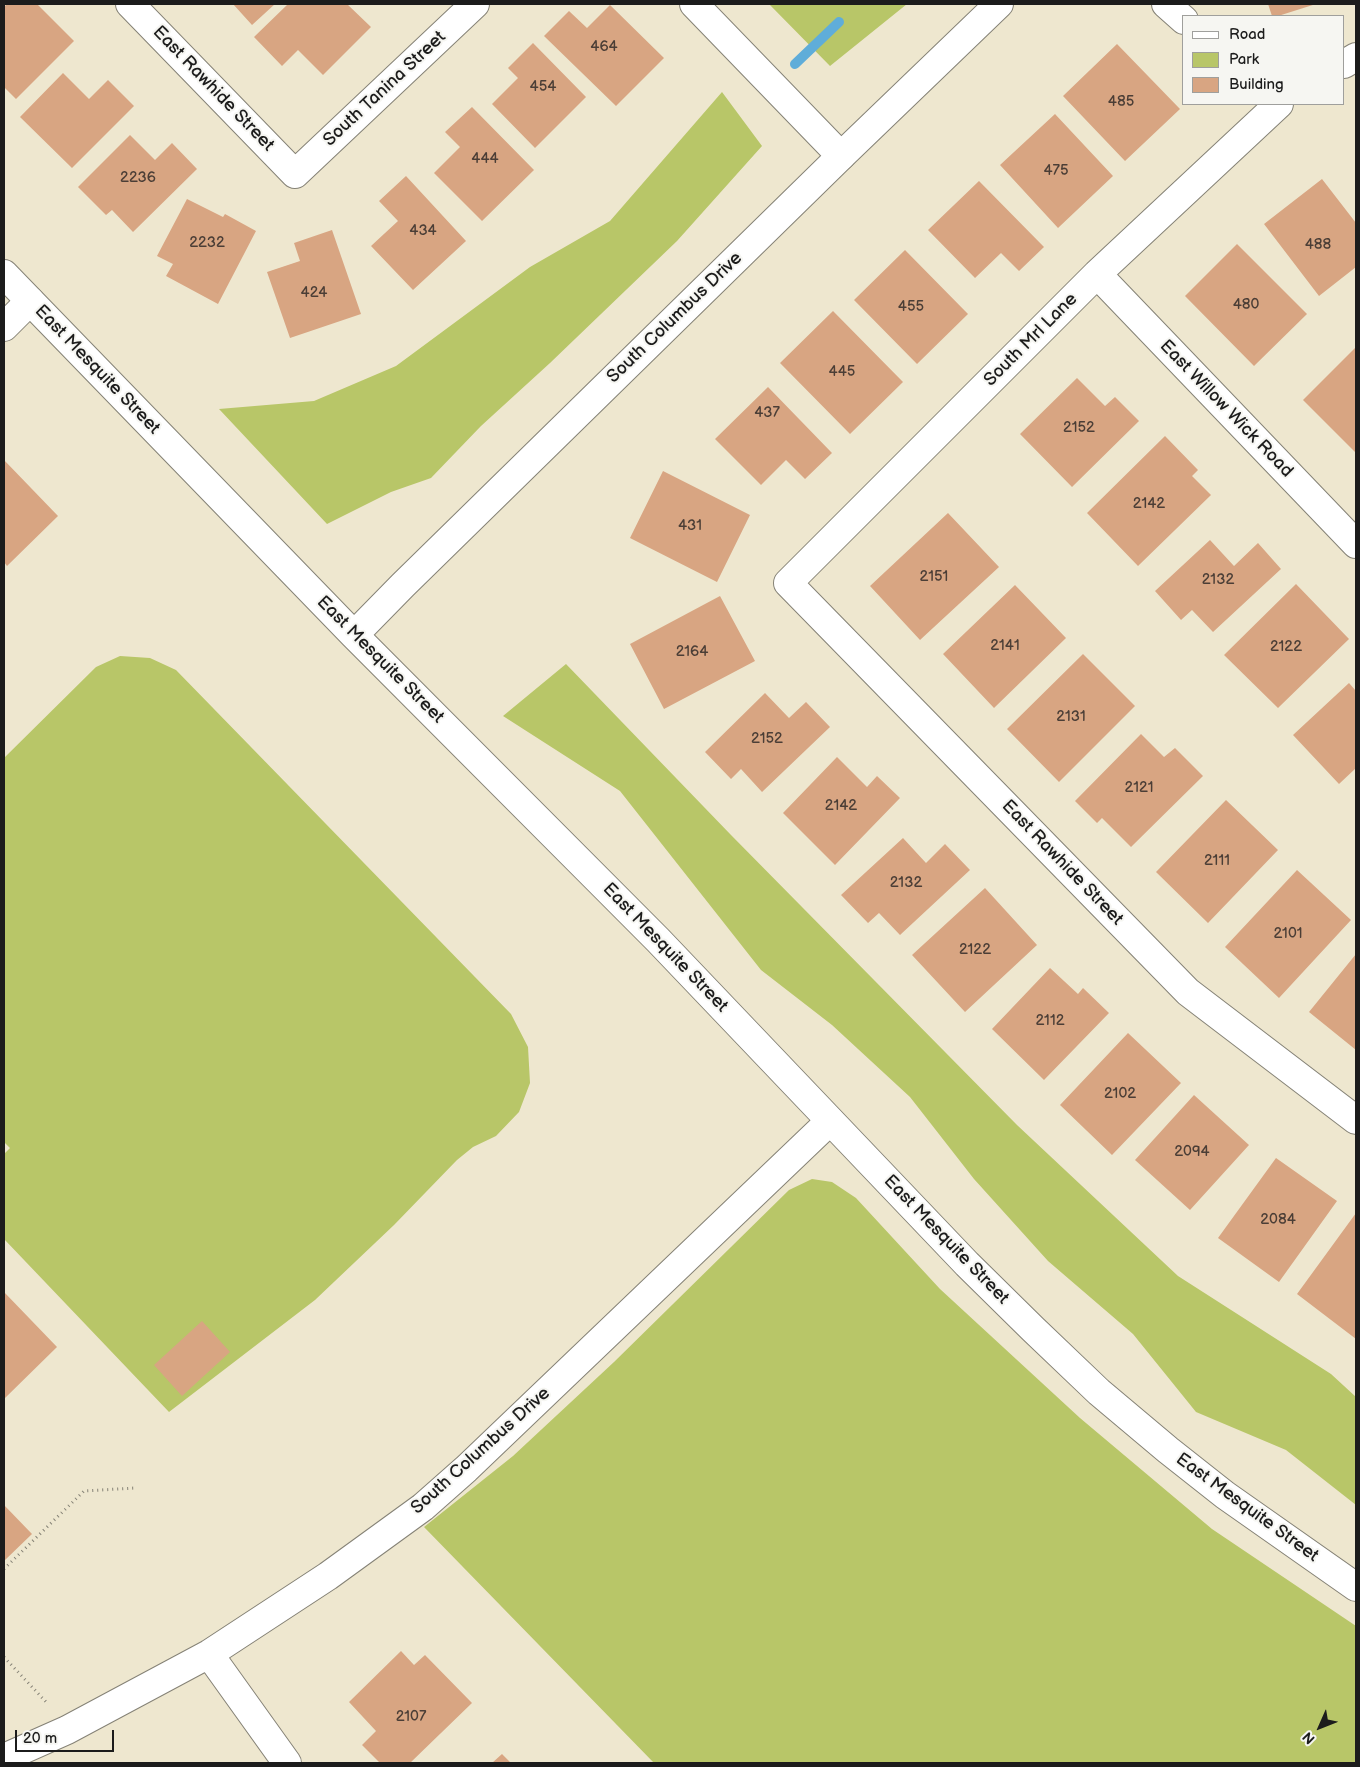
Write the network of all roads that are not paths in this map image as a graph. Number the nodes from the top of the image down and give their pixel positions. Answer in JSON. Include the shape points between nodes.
{"nodes":[{"id":1,"x":130,"y":4,"type":"edge"},
{"id":2,"x":475,"y":4,"type":"edge"},
{"id":3,"x":694,"y":4,"type":"edge"},
{"id":4,"x":998,"y":4,"type":"edge"},
{"id":5,"x":1166,"y":4,"type":"edge"},
{"id":6,"x":1182,"y":18,"type":"edge"},
{"id":7,"x":1356,"y":57,"type":"edge"},
{"id":8,"x":1345,"y":63,"type":"edge"},
{"id":9,"x":1276,"y":105,"type":"edge"},
{"id":10,"x":841,"y":156,"type":"junction"},
{"id":11,"x":295,"y":174,"type":"joint"},
{"id":12,"x":4,"y":274,"type":"edge"},
{"id":13,"x":1096,"y":274,"type":"junction"},
{"id":14,"x":30,"y":301,"type":"junction"},
{"id":15,"x":4,"y":327,"type":"edge"},
{"id":16,"x":1356,"y":544,"type":"edge"},
{"id":17,"x":788,"y":583,"type":"joint"},
{"id":18,"x":354,"y":635,"type":"junction"},
{"id":19,"x":1356,"y":1120,"type":"edge"},
{"id":20,"x":830,"y":1121,"type":"junction"},
{"id":21,"x":1356,"y":1587,"type":"edge"},
{"id":22,"x":208,"y":1654,"type":"junction"},
{"id":23,"x":4,"y":1758,"type":"edge"},
{"id":24,"x":287,"y":1763,"type":"edge"}],
"edges":[{"from":1,"to":11,"type":"street","name":"East Rawhide Street"},
{"from":2,"to":11,"type":"street","name":"South Tanina Street"},
{"from":3,"to":10,"type":"street"},
{"from":4,"to":10,"type":"street","name":"South Columbus Drive"},
{"from":5,"to":6,"type":"street"},
{"from":7,"to":8,"type":"street"},
{"from":9,"to":13,"type":"street","name":"South Mrl Lane"},
{"from":10,"to":18,"type":"street","name":"South Columbus Drive"},
{"from":12,"to":14,"type":"street","name":"East Mesquite Street"},
{"from":13,"to":16,"type":"street","name":"East Willow Wick Road"},
{"from":13,"to":17,"type":"street","name":"South Mrl Lane"},
{"from":14,"to":15,"type":"street"},
{"from":14,"to":18,"type":"street","name":"East Mesquite Street"},
{"from":17,"to":19,"type":"street","name":"East Rawhide Street","via":[[1188,992]]},
{"from":18,"to":20,"type":"street","name":"East Mesquite Street","via":[[658,940]]},
{"from":20,"to":21,"type":"street","name":"East Mesquite Street","via":[[967,1264],[1099,1392],[1225,1495]]},
{"from":20,"to":22,"type":"street","name":"South Columbus Drive","via":[[423,1507],[328,1576]]},
{"from":22,"to":23,"type":"street","name":"South Columbus Drive","via":[[67,1730]]},
{"from":22,"to":24,"type":"street"}]}
